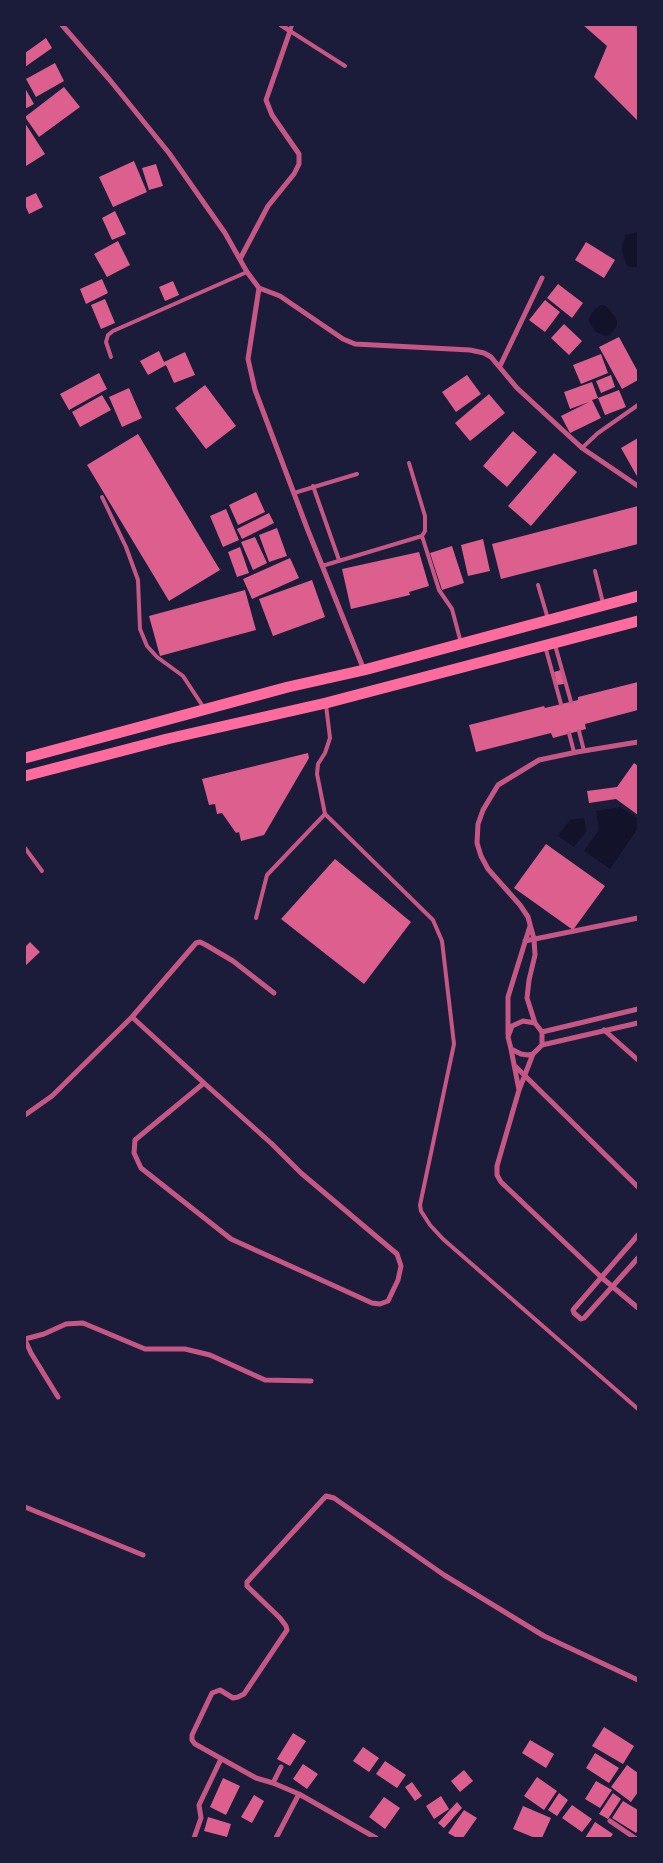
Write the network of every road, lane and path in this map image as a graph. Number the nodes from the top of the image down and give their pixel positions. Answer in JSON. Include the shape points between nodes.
{"nodes":[{"id":1,"x":62,"y":25,"type":"edge"},
{"id":2,"x":281,"y":25,"type":"edge"},
{"id":3,"x":636,"y":25,"type":"edge"},
{"id":4,"x":291,"y":28,"type":"edge"},
{"id":5,"x":638,"y":29,"type":"edge"},
{"id":6,"x":345,"y":66,"type":"dead end"},
{"id":7,"x":240,"y":259,"type":"junction"},
{"id":8,"x":246,"y":272,"type":"junction"},
{"id":9,"x":542,"y":278,"type":"dead end"},
{"id":10,"x":259,"y":288,"type":"junction"},
{"id":11,"x":111,"y":357,"type":"dead end"},
{"id":12,"x":500,"y":366,"type":"junction"},
{"id":13,"x":638,"y":405,"type":"edge"},
{"id":14,"x":582,"y":448,"type":"junction"},
{"id":15,"x":409,"y":464,"type":"dead end"},
{"id":16,"x":356,"y":474,"type":"dead end"},
{"id":17,"x":313,"y":486,"type":"junction"},
{"id":18,"x":638,"y":486,"type":"edge"},
{"id":19,"x":297,"y":492,"type":"junction"},
{"id":20,"x":102,"y":497,"type":"dead end"},
{"id":21,"x":422,"y":536,"type":"junction"},
{"id":22,"x":337,"y":561,"type":"junction"},
{"id":23,"x":322,"y":566,"type":"junction"},
{"id":24,"x":595,"y":571,"type":"dead end"},
{"id":25,"x":538,"y":585,"type":"dead end"},
{"id":26,"x":638,"y":596,"type":"edge"},
{"id":27,"x":604,"y":606,"type":"junction"},
{"id":28,"x":549,"y":620,"type":"junction"},
{"id":29,"x":638,"y":621,"type":"edge"},
{"id":30,"x":462,"y":644,"type":"junction"},
{"id":31,"x":550,"y":644,"type":"junction"},
{"id":32,"x":364,"y":670,"type":"junction"},
{"id":33,"x":571,"y":702,"type":"dead end"},
{"id":34,"x":326,"y":703,"type":"junction"},
{"id":35,"x":561,"y":704,"type":"dead end"},
{"id":36,"x":205,"y":710,"type":"junction"},
{"id":37,"x":579,"y":731,"type":"dead end"},
{"id":38,"x":569,"y":733,"type":"dead end"},
{"id":39,"x":638,"y":742,"type":"edge"},
{"id":40,"x":584,"y":750,"type":"junction"},
{"id":41,"x":574,"y":752,"type":"junction"},
{"id":42,"x":25,"y":758,"type":"edge"},
{"id":43,"x":25,"y":776,"type":"edge"},
{"id":44,"x":325,"y":814,"type":"junction"},
{"id":45,"x":25,"y":848,"type":"edge"},
{"id":46,"x":42,"y":871,"type":"dead end"},
{"id":47,"x":256,"y":918,"type":"dead end"},
{"id":48,"x":638,"y":918,"type":"edge"},
{"id":49,"x":530,"y":925,"type":"junction"},
{"id":50,"x":534,"y":939,"type":"junction"},
{"id":51,"x":525,"y":940,"type":"junction"},
{"id":52,"x":274,"y":993,"type":"dead end"},
{"id":53,"x":638,"y":1009,"type":"edge"},
{"id":54,"x":132,"y":1017,"type":"junction"},
{"id":55,"x":535,"y":1023,"type":"junction"},
{"id":56,"x":638,"y":1023,"type":"edge"},
{"id":57,"x":604,"y":1030,"type":"junction"},
{"id":58,"x":542,"y":1032,"type":"junction"},
{"id":59,"x":508,"y":1037,"type":"junction"},
{"id":60,"x":542,"y":1045,"type":"junction"},
{"id":61,"x":511,"y":1049,"type":"junction"},
{"id":62,"x":533,"y":1054,"type":"junction"},
{"id":63,"x":638,"y":1060,"type":"edge"},
{"id":64,"x":514,"y":1065,"type":"junction"},
{"id":65,"x":525,"y":1076,"type":"junction"},
{"id":66,"x":204,"y":1083,"type":"junction"},
{"id":67,"x":519,"y":1090,"type":"junction"},
{"id":68,"x":25,"y":1115,"type":"edge"},
{"id":69,"x":638,"y":1187,"type":"edge"},
{"id":70,"x":638,"y":1235,"type":"edge"},
{"id":71,"x":638,"y":1258,"type":"edge"},
{"id":72,"x":601,"y":1277,"type":"junction"},
{"id":73,"x":612,"y":1286,"type":"junction"},
{"id":74,"x":638,"y":1308,"type":"edge"},
{"id":75,"x":25,"y":1339,"type":"edge"},
{"id":76,"x":311,"y":1382,"type":"dead end"},
{"id":77,"x":58,"y":1397,"type":"dead end"},
{"id":78,"x":638,"y":1409,"type":"edge"},
{"id":79,"x":25,"y":1506,"type":"edge"},
{"id":80,"x":143,"y":1556,"type":"dead end"},
{"id":81,"x":638,"y":1680,"type":"edge"},
{"id":82,"x":221,"y":1758,"type":"junction"},
{"id":83,"x":281,"y":1767,"type":"dead end"},
{"id":84,"x":272,"y":1784,"type":"junction"},
{"id":85,"x":299,"y":1794,"type":"junction"},
{"id":86,"x":610,"y":1821,"type":"dead end"},
{"id":87,"x":194,"y":1838,"type":"edge"},
{"id":88,"x":276,"y":1838,"type":"edge"},
{"id":89,"x":376,"y":1838,"type":"edge"},
{"id":90,"x":635,"y":1838,"type":"edge"}],
"edges":[{"from":1,"to":7,"type":"street","via":[[169,153]]},
{"from":2,"to":4,"type":"street"},
{"from":3,"to":5,"type":"lane"},
{"from":4,"to":6,"type":"lane"},
{"from":4,"to":7,"type":"street","via":[[266,100],[299,154],[300,164],[265,211]]},
{"from":7,"to":8,"type":"street"},
{"from":8,"to":10,"type":"street"},
{"from":8,"to":11,"type":"lane","via":[[112,331],[106,342]]},
{"from":9,"to":12,"type":"street"},
{"from":10,"to":12,"type":"street","via":[[280,296],[343,340],[355,344],[470,350],[492,357]]},
{"from":10,"to":19,"type":"street","via":[[248,359],[255,390]]},
{"from":12,"to":14,"type":"street","via":[[517,388]]},
{"from":13,"to":14,"type":"lane"},
{"from":14,"to":18,"type":"street"},
{"from":15,"to":21,"type":"lane","via":[[425,516]]},
{"from":16,"to":17,"type":"lane"},
{"from":17,"to":19,"type":"lane"},
{"from":17,"to":22,"type":"lane"},
{"from":19,"to":23,"type":"street"},
{"from":20,"to":36,"type":"lane","via":[[138,580],[140,629],[147,646],[183,676]]},
{"from":21,"to":22,"type":"lane"},
{"from":21,"to":30,"type":"lane","via":[[439,590],[452,609]]},
{"from":22,"to":23,"type":"lane"},
{"from":23,"to":32,"type":"street"},
{"from":24,"to":27,"type":"lane"},
{"from":25,"to":28,"type":"lane"},
{"from":26,"to":27,"type":"highway"},
{"from":27,"to":28,"type":"highway"},
{"from":28,"to":30,"type":"highway"},
{"from":29,"to":31,"type":"highway"},
{"from":30,"to":32,"type":"highway"},
{"from":31,"to":33,"type":"lane"},
{"from":31,"to":34,"type":"highway"},
{"from":31,"to":35,"type":"lane"},
{"from":32,"to":36,"type":"highway"},
{"from":34,"to":43,"type":"highway"},
{"from":34,"to":44,"type":"lane","via":[[330,738],[317,774]]},
{"from":36,"to":42,"type":"highway"},
{"from":37,"to":40,"type":"lane"},
{"from":38,"to":41,"type":"lane"},
{"from":39,"to":40,"type":"street"},
{"from":40,"to":41,"type":"street"},
{"from":41,"to":49,"type":"street","via":[[538,760],[498,785],[478,824],[477,843],[481,856],[488,869],[520,905]]},
{"from":44,"to":47,"type":"lane","via":[[267,875]]},
{"from":44,"to":78,"type":"lane","via":[[432,920],[442,940],[454,1044],[421,1211],[444,1239]]},
{"from":45,"to":46,"type":"lane"},
{"from":48,"to":50,"type":"street"},
{"from":49,"to":50,"type":"street"},
{"from":49,"to":51,"type":"street"},
{"from":50,"to":51,"type":"street"},
{"from":50,"to":55,"type":"street","via":[[527,990],[528,1005]]},
{"from":51,"to":59,"type":"street","via":[[508,997]]},
{"from":52,"to":54,"type":"street","via":[[233,961],[200,942]]},
{"from":53,"to":58,"type":"street"},
{"from":54,"to":66,"type":"street"},
{"from":54,"to":68,"type":"street","via":[[52,1096]]},
{"from":55,"to":58,"type":"street"},
{"from":55,"to":59,"type":"street","via":[[523,1020],[512,1026]]},
{"from":56,"to":57,"type":"street"},
{"from":57,"to":60,"type":"street"},
{"from":57,"to":63,"type":"street"},
{"from":58,"to":60,"type":"street"},
{"from":59,"to":61,"type":"street"},
{"from":60,"to":62,"type":"street"},
{"from":61,"to":62,"type":"street","via":[[521,1054]]},
{"from":61,"to":64,"type":"street"},
{"from":62,"to":65,"type":"street"},
{"from":64,"to":65,"type":"street"},
{"from":64,"to":67,"type":"street"},
{"from":65,"to":67,"type":"street"},
{"from":65,"to":69,"type":"street"},
{"from":66,"to":66,"type":"street","via":[[301,1173],[397,1254],[401,1266],[388,1301],[372,1303],[231,1239],[141,1168],[134,1153],[135,1140]]},
{"from":67,"to":72,"type":"street","via":[[497,1175]]},
{"from":70,"to":72,"type":"street"},
{"from":71,"to":73,"type":"street"},
{"from":72,"to":73,"type":"street"},
{"from":72,"to":73,"type":"street","via":[[574,1310],[581,1319]]},
{"from":73,"to":74,"type":"street"},
{"from":75,"to":76,"type":"street","via":[[66,1324],[83,1323],[145,1349],[185,1349],[210,1355],[265,1380]]},
{"from":75,"to":77,"type":"street"},
{"from":79,"to":80,"type":"street"},
{"from":81,"to":82,"type":"street","via":[[544,1636],[444,1575],[334,1498],[326,1496],[247,1582],[247,1586],[283,1622],[286,1630],[244,1694],[233,1698],[220,1690],[212,1693],[192,1740]]},
{"from":82,"to":84,"type":"street"},
{"from":82,"to":87,"type":"street","via":[[199,1805],[200,1818]]},
{"from":83,"to":84,"type":"street"},
{"from":84,"to":85,"type":"street"},
{"from":85,"to":88,"type":"street"},
{"from":85,"to":89,"type":"street"},
{"from":86,"to":90,"type":"street"}]}
